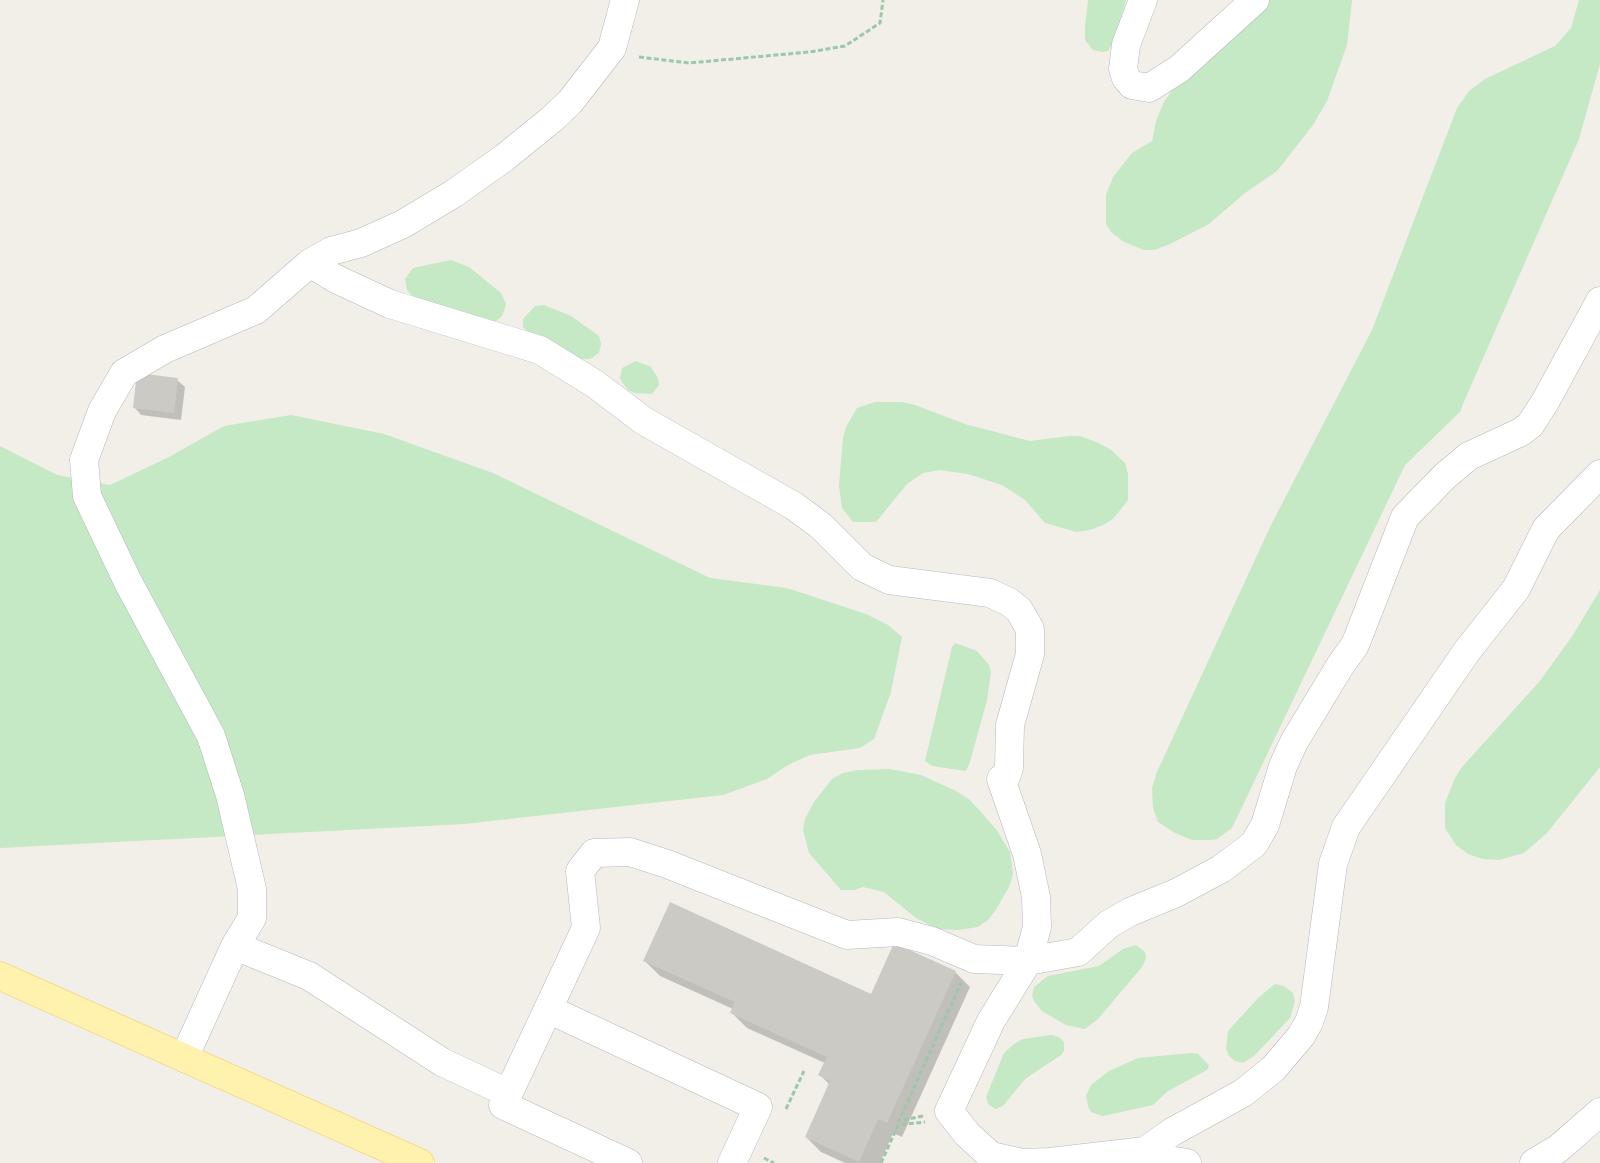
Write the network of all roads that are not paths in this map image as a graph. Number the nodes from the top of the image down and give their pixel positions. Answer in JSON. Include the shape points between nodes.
{"nodes":[{"id":1,"x":625,"y":0,"type":"edge"},
{"id":2,"x":1143,"y":0,"type":"edge"},
{"id":3,"x":1255,"y":0,"type":"edge"},
{"id":4,"x":310,"y":263,"type":"junction"},
{"id":5,"x":1600,"y":301,"type":"edge"},
{"id":6,"x":1600,"y":474,"type":"edge"},
{"id":7,"x":234,"y":946,"type":"junction"},
{"id":8,"x":1028,"y":961,"type":"junction"},
{"id":9,"x":0,"y":976,"type":"edge"},
{"id":10,"x":548,"y":1009,"type":"junction"},
{"id":11,"x":184,"y":1058,"type":"junction"},
{"id":12,"x":508,"y":1093,"type":"junction"},
{"id":13,"x":1600,"y":1112,"type":"edge"},
{"id":14,"x":1145,"y":1150,"type":"junction"},
{"id":15,"x":411,"y":1161,"type":"edge"},
{"id":16,"x":628,"y":1163,"type":"edge"},
{"id":17,"x":732,"y":1163,"type":"edge"},
{"id":18,"x":1187,"y":1163,"type":"edge"},
{"id":19,"x":1534,"y":1163,"type":"edge"}],
"edges":[{"from":1,"to":4,"type":"lane","via":[[612,48],[570,102],[504,158],[403,224],[361,243],[331,251]]},
{"from":2,"to":3,"type":"lane","via":[[1126,45],[1123,69],[1132,85],[1149,88],[1179,69]]},
{"from":4,"to":7,"type":"lane","via":[[256,310],[124,372],[102,411],[84,460],[87,496],[128,582],[211,736],[227,786],[252,889],[252,918]]},
{"from":4,"to":8,"type":"lane","via":[[390,304],[540,350],[595,384],[644,421],[794,506],[821,526],[862,567],[889,580],[990,593],[1019,610],[1030,629],[1030,654],[1010,725],[1009,768],[1001,780],[1027,854],[1036,897],[1037,926]]},
{"from":5,"to":8,"type":"lane","via":[[1530,425],[1469,456],[1405,517],[1355,645],[1294,742],[1265,825],[1254,844],[1222,869],[1109,924],[1078,952]]},
{"from":6,"to":14,"type":"lane","via":[[1546,529],[1513,594],[1467,651],[1346,827],[1332,864],[1314,1007],[1301,1036],[1259,1082]]},
{"from":7,"to":11,"type":"lane"},
{"from":7,"to":12,"type":"lane","via":[[309,976],[442,1062]]},
{"from":8,"to":10,"type":"lane","via":[[974,960],[932,941],[898,932],[847,935],[630,852],[594,853],[580,871],[586,928]]},
{"from":8,"to":14,"type":"lane","via":[[991,1021],[949,1111],[986,1152],[1003,1160],[1050,1162]]},
{"from":9,"to":11,"type":"main road"},
{"from":10,"to":12,"type":"lane"},
{"from":10,"to":17,"type":"lane","via":[[758,1107]]},
{"from":11,"to":15,"type":"main road"},
{"from":12,"to":16,"type":"lane","via":[[503,1105]]},
{"from":13,"to":19,"type":"lane","via":[[1559,1148]]},
{"from":14,"to":18,"type":"lane","via":[[1162,1158]]}]}
